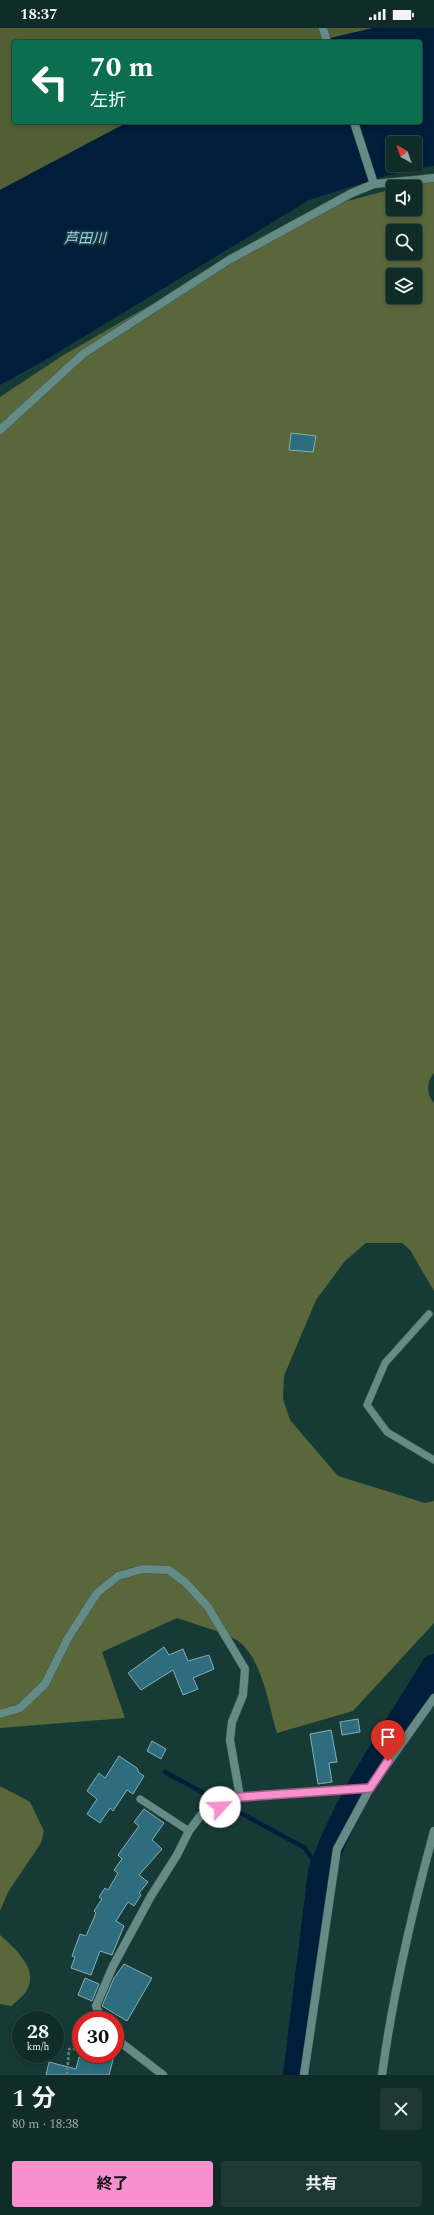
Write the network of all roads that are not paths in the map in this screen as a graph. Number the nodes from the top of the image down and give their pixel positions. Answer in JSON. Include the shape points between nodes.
{"nodes":[{"id":1,"x":323,"y":28,"type":"edge"},
{"id":2,"x":326,"y":40,"type":"edge"},
{"id":3,"x":355,"y":124,"type":"edge"},
{"id":4,"x":434,"y":178,"type":"edge"},
{"id":5,"x":374,"y":184,"type":"junction"},
{"id":6,"x":0,"y":430,"type":"edge"},
{"id":7,"x":429,"y":1314,"type":"dead end"},
{"id":8,"x":434,"y":1460,"type":"edge"},
{"id":9,"x":434,"y":1698,"type":"edge"},
{"id":10,"x":0,"y":1714,"type":"edge"},
{"id":11,"x":370,"y":1788,"type":"junction"},
{"id":12,"x":240,"y":1797,"type":"junction"},
{"id":13,"x":140,"y":1799,"type":"dead end"},
{"id":14,"x":189,"y":1831,"type":"junction"},
{"id":15,"x":434,"y":1831,"type":"edge"},
{"id":16,"x":98,"y":2011,"type":"edge"},
{"id":17,"x":124,"y":2045,"type":"edge"},
{"id":18,"x":163,"y":2075,"type":"edge"},
{"id":19,"x":304,"y":2075,"type":"edge"},
{"id":20,"x":382,"y":2075,"type":"edge"}],
"edges":[{"from":1,"to":2,"type":"street"},
{"from":3,"to":5,"type":"street"},
{"from":4,"to":5,"type":"street"},
{"from":5,"to":6,"type":"street","via":[[352,193],[229,260],[83,354]]},
{"from":7,"to":8,"type":"lane","via":[[385,1363],[368,1406],[387,1432]]},
{"from":9,"to":11,"type":"street"},
{"from":10,"to":12,"type":"street","via":[[20,1708],[45,1684],[68,1638],[97,1593],[118,1576],[143,1569],[169,1570],[186,1583],[208,1607],[245,1669],[244,1695],[232,1722],[230,1740]]},
{"from":11,"to":12,"type":"street"},
{"from":11,"to":19,"type":"street","via":[[337,1849]]},
{"from":12,"to":14,"type":"street","via":[[201,1815]]},
{"from":13,"to":14,"type":"lane"},
{"from":14,"to":16,"type":"street","via":[[113,1966],[96,2006]]},
{"from":15,"to":20,"type":"street","via":[[408,1926]]},
{"from":17,"to":18,"type":"street"}]}
